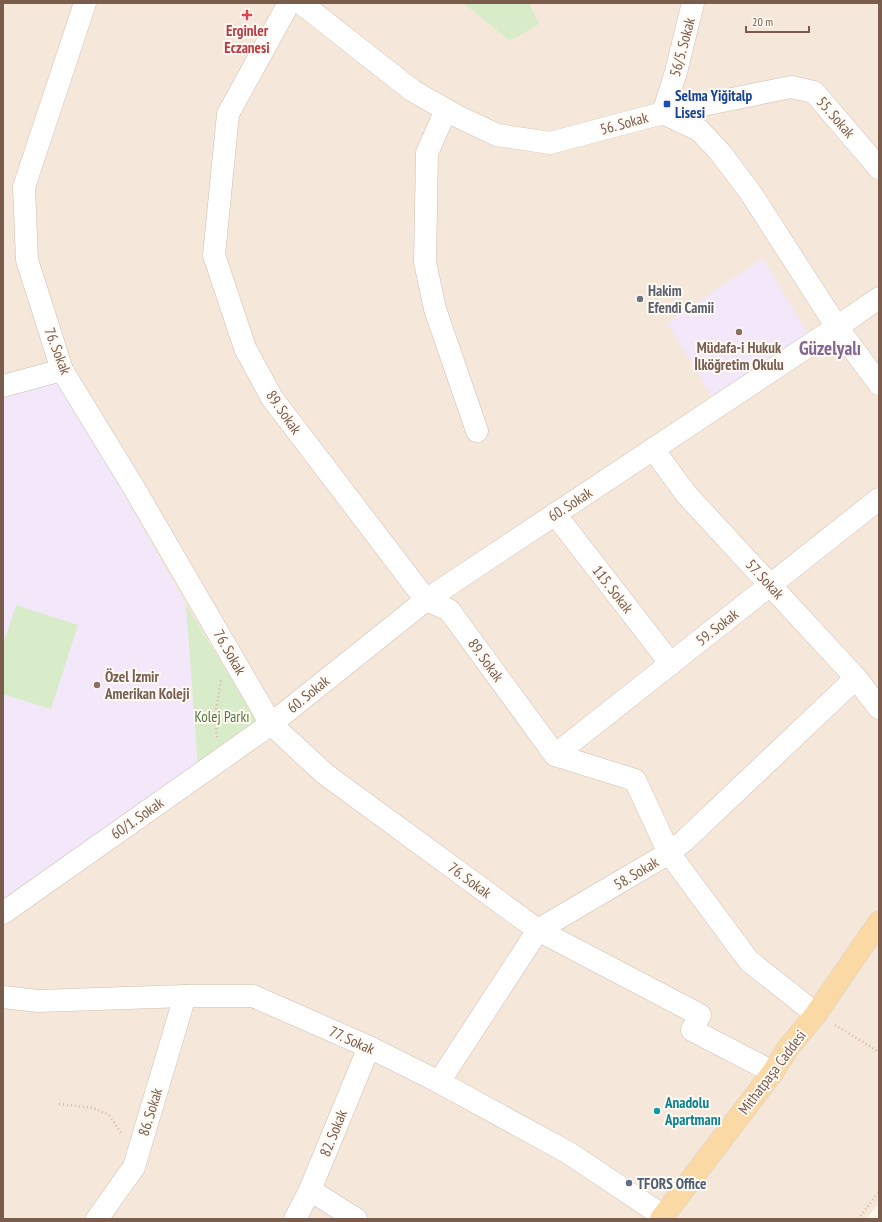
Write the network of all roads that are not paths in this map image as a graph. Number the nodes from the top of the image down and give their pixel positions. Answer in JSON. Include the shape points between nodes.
{"nodes":[{"id":1,"x":85,"y":3,"type":"edge"},
{"id":2,"x":289,"y":3,"type":"edge"},
{"id":3,"x":301,"y":3,"type":"edge"},
{"id":4,"x":694,"y":3,"type":"edge"},
{"id":5,"x":446,"y":110,"type":"junction"},
{"id":6,"x":663,"y":113,"type":"junction"},
{"id":7,"x":879,"y":168,"type":"edge"},
{"id":8,"x":879,"y":298,"type":"edge"},
{"id":9,"x":837,"y":327,"type":"junction"},
{"id":10,"x":62,"y":370,"type":"junction"},
{"id":11,"x":879,"y":384,"type":"edge"},
{"id":12,"x":3,"y":386,"type":"edge"},
{"id":13,"x":477,"y":431,"type":"dead end"},
{"id":14,"x":653,"y":450,"type":"junction"},
{"id":15,"x":879,"y":499,"type":"edge"},
{"id":16,"x":555,"y":514,"type":"junction"},
{"id":17,"x":771,"y":585,"type":"junction"},
{"id":18,"x":426,"y":600,"type":"junction"},
{"id":19,"x":671,"y":664,"type":"junction"},
{"id":20,"x":856,"y":678,"type":"junction"},
{"id":21,"x":879,"y":708,"type":"edge"},
{"id":22,"x":271,"y":724,"type":"junction"},
{"id":23,"x":555,"y":755,"type":"junction"},
{"id":24,"x":669,"y":853,"type":"junction"},
{"id":25,"x":3,"y":914,"type":"edge"},
{"id":26,"x":879,"y":922,"type":"edge"},
{"id":27,"x":538,"y":930,"type":"junction"},
{"id":28,"x":185,"y":996,"type":"junction"},
{"id":29,"x":3,"y":997,"type":"edge"},
{"id":30,"x":816,"y":1014,"type":"junction"},
{"id":31,"x":369,"y":1046,"type":"junction"},
{"id":32,"x":773,"y":1072,"type":"junction"},
{"id":33,"x":439,"y":1082,"type":"junction"},
{"id":34,"x":310,"y":1190,"type":"junction"},
{"id":35,"x":662,"y":1218,"type":"edge"},
{"id":36,"x":97,"y":1219,"type":"edge"},
{"id":37,"x":295,"y":1219,"type":"edge"},
{"id":38,"x":356,"y":1219,"type":"edge"}],
"edges":[{"from":1,"to":10,"type":"street","name":"76. Sokak","via":[[24,187],[27,260]]},
{"from":2,"to":18,"type":"street","name":"89. Sokak","via":[[228,114],[214,255],[245,348],[272,398]]},
{"from":3,"to":5,"type":"street","name":"56. Sokak","via":[[414,91]]},
{"from":4,"to":6,"type":"street","name":"56/5. Sokak"},
{"from":5,"to":6,"type":"street","name":"56. Sokak","via":[[497,135],[550,143]]},
{"from":5,"to":13,"type":"street","via":[[427,153],[425,262],[435,309]]},
{"from":6,"to":7,"type":"street","name":"55. Sokak","via":[[791,87],[814,92]]},
{"from":6,"to":9,"type":"street","name":"56. Sokak","via":[[699,130],[718,151],[750,192]]},
{"from":8,"to":9,"type":"street","name":"60. Sokak"},
{"from":9,"to":11,"type":"street","name":"56. Sokak"},
{"from":9,"to":14,"type":"street","name":"60. Sokak"},
{"from":10,"to":12,"type":"street"},
{"from":10,"to":22,"type":"street","name":"76. Sokak","via":[[134,488]]},
{"from":14,"to":16,"type":"street","name":"60. Sokak"},
{"from":14,"to":17,"type":"street","name":"57. Sokak","via":[[686,494]]},
{"from":15,"to":17,"type":"street","name":"59. Sokak"},
{"from":16,"to":18,"type":"street","name":"60. Sokak"},
{"from":16,"to":19,"type":"street","name":"115. Sokak"},
{"from":17,"to":19,"type":"street","name":"59. Sokak"},
{"from":17,"to":20,"type":"street","name":"57. Sokak"},
{"from":18,"to":22,"type":"street","name":"60. Sokak"},
{"from":18,"to":23,"type":"street","name":"89. Sokak","via":[[449,610]]},
{"from":19,"to":23,"type":"street","name":"59. Sokak"},
{"from":20,"to":21,"type":"street","name":"57. Sokak"},
{"from":20,"to":24,"type":"street","name":"58. Sokak"},
{"from":22,"to":25,"type":"street","name":"60/1. Sokak"},
{"from":22,"to":27,"type":"street","name":"76. Sokak","via":[[325,774]]},
{"from":23,"to":24,"type":"street","via":[[635,780]]},
{"from":24,"to":27,"type":"street","name":"58. Sokak"},
{"from":24,"to":30,"type":"street","via":[[749,961]]},
{"from":26,"to":30,"type":"main road","name":"Mithatpaşa Caddesi"},
{"from":27,"to":32,"type":"street","name":"76. Sokak","via":[[700,1015],[692,1030]]},
{"from":27,"to":33,"type":"street","name":"58. Sokak"},
{"from":28,"to":29,"type":"street","name":"77. Sokak","via":[[38,1001]]},
{"from":28,"to":31,"type":"street","name":"77. Sokak","via":[[253,996]]},
{"from":28,"to":36,"type":"street","name":"86. Sokak","via":[[134,1167]]},
{"from":30,"to":32,"type":"main road","name":"Mithatpaşa Caddesi","via":[[788,1048]]},
{"from":31,"to":33,"type":"street","name":"77. Sokak"},
{"from":31,"to":34,"type":"street","name":"82. Sokak"},
{"from":32,"to":35,"type":"main road","name":"Mithatpaşa Caddesi"},
{"from":33,"to":35,"type":"street","name":"77. Sokak","via":[[569,1153]]},
{"from":34,"to":37,"type":"street","name":"82. Sokak"},
{"from":34,"to":38,"type":"street"}]}
